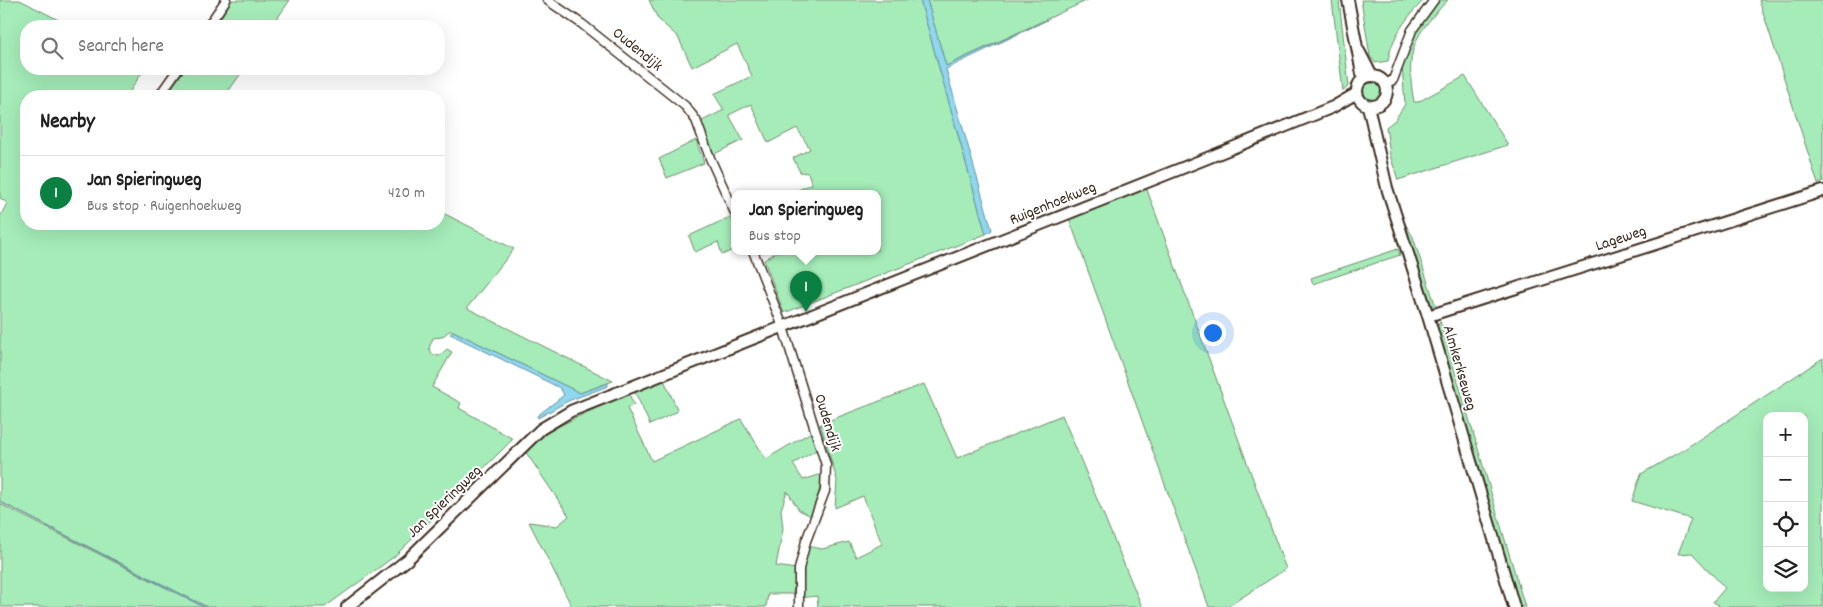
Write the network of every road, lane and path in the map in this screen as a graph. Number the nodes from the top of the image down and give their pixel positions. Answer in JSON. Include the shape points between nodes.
{"nodes":[{"id":1,"x":226,"y":0,"type":"edge"},
{"id":2,"x":547,"y":0,"type":"edge"},
{"id":3,"x":1348,"y":0,"type":"edge"},
{"id":4,"x":1434,"y":0,"type":"edge"},
{"id":5,"x":212,"y":20,"type":"edge"},
{"id":6,"x":174,"y":75,"type":"edge"},
{"id":7,"x":1368,"y":78,"type":"junction"},
{"id":8,"x":1385,"y":84,"type":"junction"},
{"id":9,"x":164,"y":90,"type":"edge"},
{"id":10,"x":1366,"y":101,"type":"junction"},
{"id":11,"x":1823,"y":191,"type":"edge"},
{"id":12,"x":731,"y":204,"type":"edge"},
{"id":13,"x":755,"y":255,"type":"edge"},
{"id":14,"x":1428,"y":316,"type":"junction"},
{"id":15,"x":783,"y":327,"type":"junction"},
{"id":16,"x":347,"y":607,"type":"edge"},
{"id":17,"x":799,"y":607,"type":"edge"},
{"id":18,"x":1514,"y":607,"type":"edge"}],
"edges":[{"from":1,"to":5,"type":"street"},
{"from":2,"to":12,"type":"street","name":"Oudendijk","via":[[685,106],[696,120]]},
{"from":3,"to":7,"type":"street","via":[[1357,48]]},
{"from":4,"to":8,"type":"street","via":[[1412,30],[1393,80]]},
{"from":6,"to":9,"type":"street"},
{"from":7,"to":8,"type":"street","via":[[1380,78]]},
{"from":7,"to":10,"type":"street","via":[[1360,83]]},
{"from":8,"to":10,"type":"street","via":[[1385,99]]},
{"from":10,"to":14,"type":"street","name":"Almkerkseweg","via":[[1387,188]]},
{"from":10,"to":15,"type":"street","name":"Ruigenhoekweg","via":[[1333,107]]},
{"from":11,"to":14,"type":"street","name":"Lageweg"},
{"from":13,"to":15,"type":"street","name":"Oudendijk"},
{"from":14,"to":18,"type":"street","name":"Almkerkseweg"},
{"from":15,"to":16,"type":"street","name":"Jan Spieringweg","via":[[571,411],[541,429],[408,560]]},
{"from":15,"to":17,"type":"street","name":"Oudendijk","via":[[821,448],[827,478],[826,491],[802,555]]}]}
